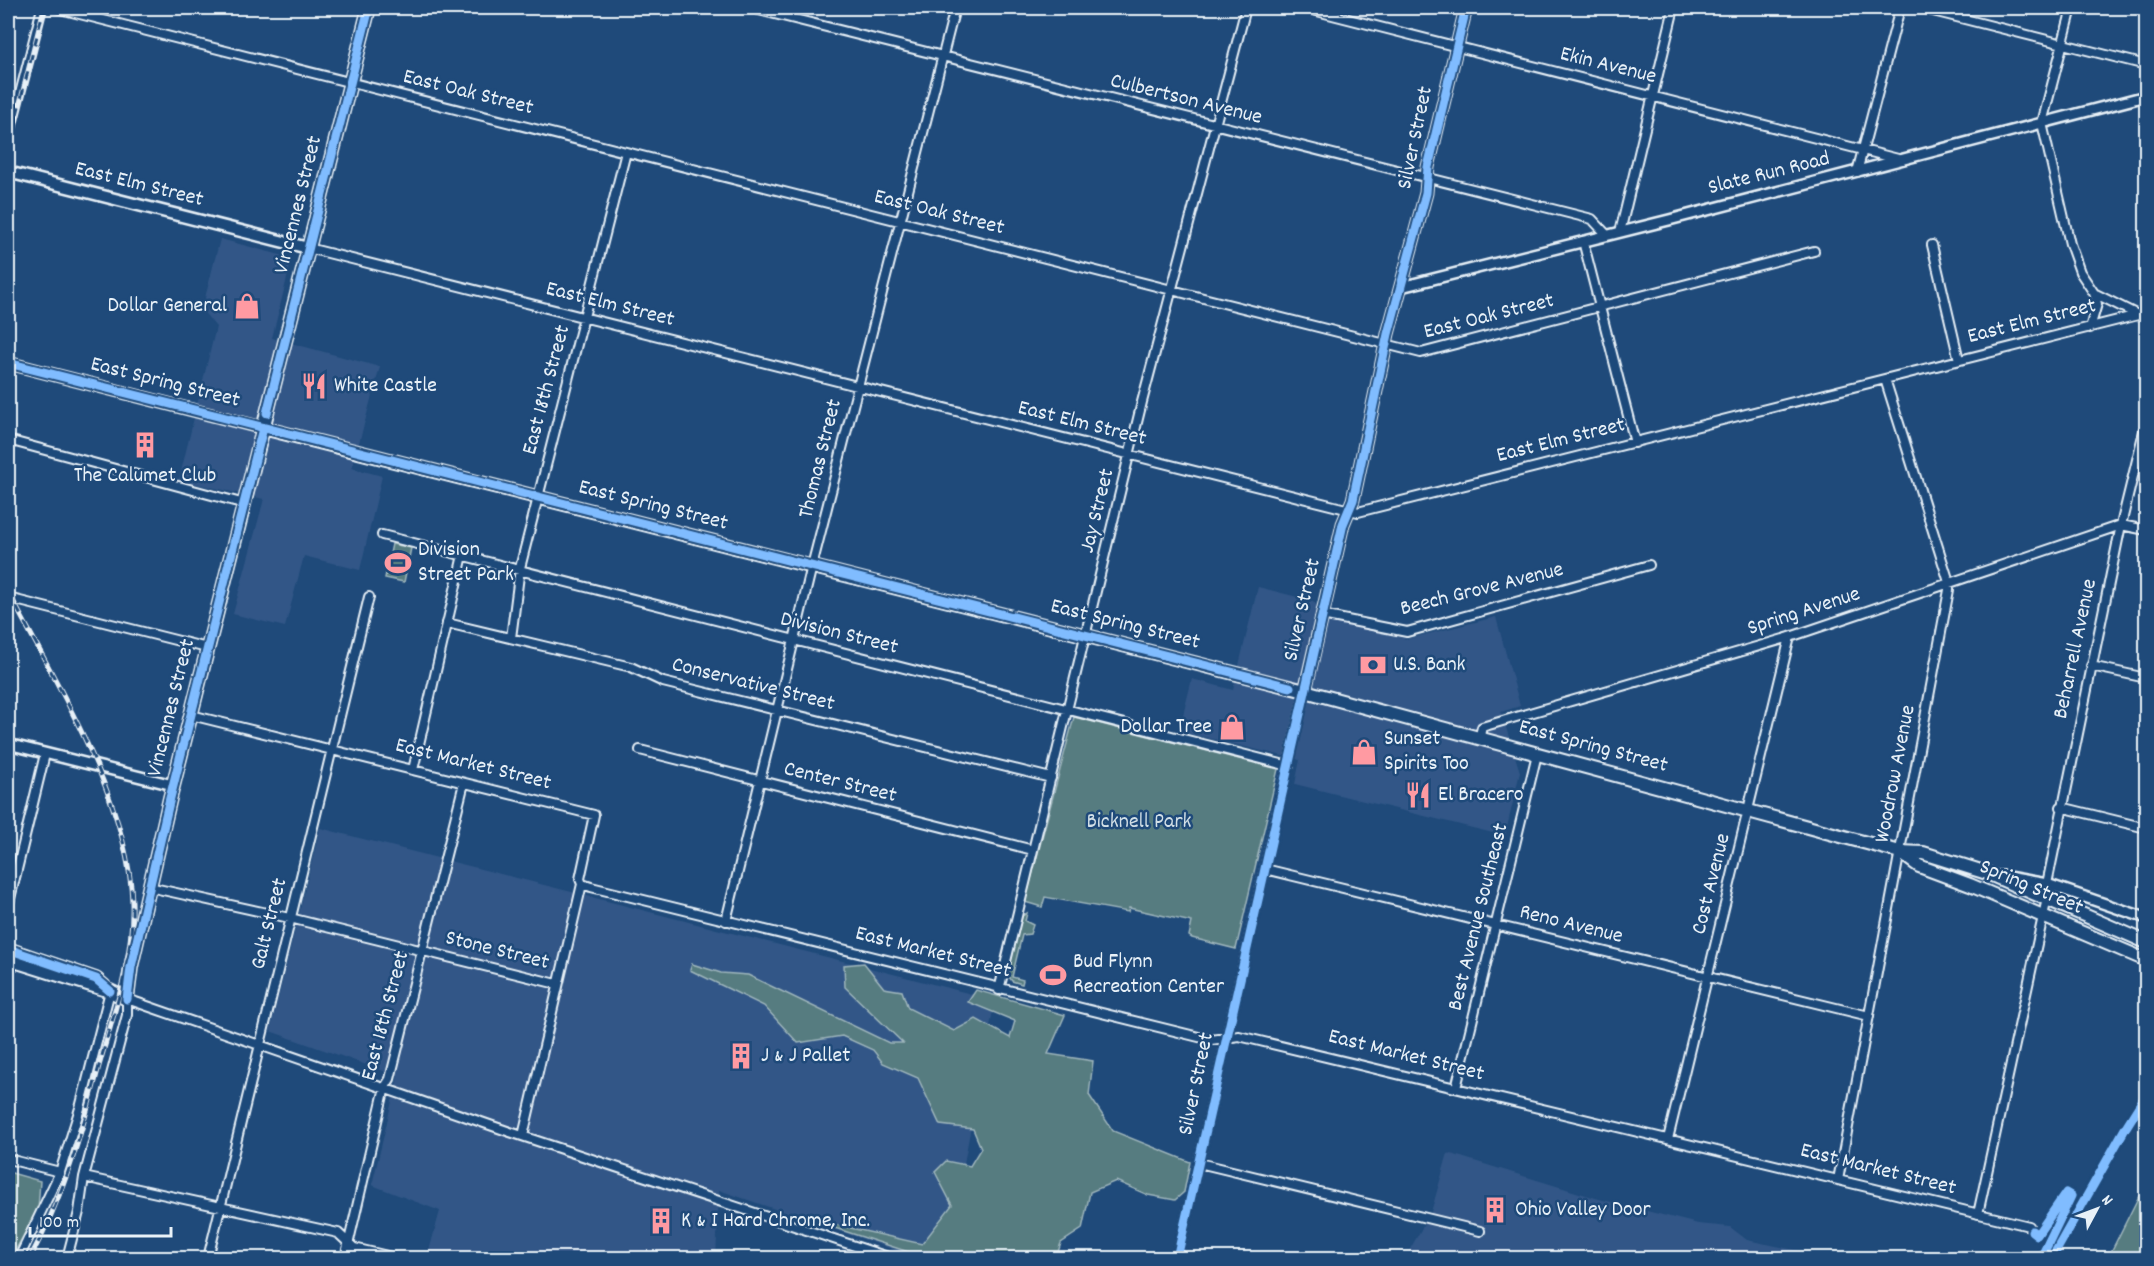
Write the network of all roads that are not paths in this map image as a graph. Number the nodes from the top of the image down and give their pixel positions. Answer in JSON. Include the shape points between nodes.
{"nodes":[{"id":1,"x":42,"y":8,"type":"edge"},
{"id":2,"x":56,"y":8,"type":"edge"},
{"id":3,"x":369,"y":8,"type":"edge"},
{"id":4,"x":751,"y":8,"type":"edge"},
{"id":5,"x":955,"y":8,"type":"edge"},
{"id":6,"x":1246,"y":8,"type":"edge"},
{"id":7,"x":1307,"y":8,"type":"edge"},
{"id":8,"x":1466,"y":8,"type":"edge"},
{"id":9,"x":1674,"y":8,"type":"edge"},
{"id":10,"x":1900,"y":8,"type":"edge"},
{"id":11,"x":1921,"y":8,"type":"edge"},
{"id":12,"x":2072,"y":8,"type":"edge"},
{"id":13,"x":2063,"y":43,"type":"junction"},
{"id":14,"x":1457,"y":46,"type":"junction"},
{"id":15,"x":940,"y":57,"type":"junction"},
{"id":16,"x":2146,"y":65,"type":"edge"},
{"id":17,"x":351,"y":81,"type":"junction"},
{"id":18,"x":1652,"y":96,"type":"junction"},
{"id":19,"x":2146,"y":96,"type":"edge"},
{"id":20,"x":2042,"y":123,"type":"junction"},
{"id":21,"x":1216,"y":126,"type":"junction"},
{"id":22,"x":8,"y":140,"type":"edge"},
{"id":23,"x":1862,"y":150,"type":"junction"},
{"id":24,"x":626,"y":152,"type":"junction"},
{"id":25,"x":1903,"y":160,"type":"junction"},
{"id":26,"x":8,"y":172,"type":"edge"},
{"id":27,"x":1857,"y":172,"type":"junction"},
{"id":28,"x":1427,"y":178,"type":"junction"},
{"id":29,"x":900,"y":221,"type":"junction"},
{"id":30,"x":1620,"y":232,"type":"junction"},
{"id":31,"x":1607,"y":235,"type":"junction"},
{"id":32,"x":1583,"y":241,"type":"junction"},
{"id":33,"x":1932,"y":245,"type":"dead end"},
{"id":34,"x":308,"y":248,"type":"junction"},
{"id":35,"x":1814,"y":252,"type":"dead end"},
{"id":36,"x":1401,"y":287,"type":"junction"},
{"id":37,"x":1171,"y":290,"type":"junction"},
{"id":38,"x":2094,"y":293,"type":"junction"},
{"id":39,"x":1601,"y":308,"type":"junction"},
{"id":40,"x":2146,"y":313,"type":"edge"},
{"id":41,"x":2138,"y":315,"type":"junction"},
{"id":42,"x":585,"y":318,"type":"junction"},
{"id":43,"x":2090,"y":328,"type":"junction"},
{"id":44,"x":1387,"y":345,"type":"junction"},
{"id":45,"x":1959,"y":360,"type":"junction"},
{"id":46,"x":8,"y":363,"type":"edge"},
{"id":47,"x":1885,"y":379,"type":"junction"},
{"id":48,"x":858,"y":387,"type":"junction"},
{"id":49,"x":2146,"y":423,"type":"edge"},
{"id":50,"x":264,"y":428,"type":"junction"},
{"id":51,"x":8,"y":440,"type":"edge"},
{"id":52,"x":1635,"y":443,"type":"junction"},
{"id":53,"x":1130,"y":456,"type":"junction"},
{"id":54,"x":537,"y":497,"type":"junction"},
{"id":55,"x":244,"y":504,"type":"junction"},
{"id":56,"x":1348,"y":512,"type":"junction"},
{"id":57,"x":2121,"y":525,"type":"junction"},
{"id":58,"x":2146,"y":530,"type":"edge"},
{"id":59,"x":382,"y":535,"type":"dead end"},
{"id":60,"x":463,"y":555,"type":"junction"},
{"id":61,"x":1649,"y":565,"type":"dead end"},
{"id":62,"x":812,"y":566,"type":"junction"},
{"id":63,"x":520,"y":568,"type":"junction"},
{"id":64,"x":1949,"y":582,"type":"junction"},
{"id":65,"x":369,"y":597,"type":"dead end"},
{"id":66,"x":8,"y":598,"type":"edge"},
{"id":67,"x":1322,"y":615,"type":"junction"},
{"id":68,"x":447,"y":623,"type":"junction"},
{"id":69,"x":1086,"y":635,"type":"junction"},
{"id":70,"x":1790,"y":637,"type":"junction"},
{"id":71,"x":511,"y":638,"type":"junction"},
{"id":72,"x":794,"y":642,"type":"junction"},
{"id":73,"x":207,"y":648,"type":"junction"},
{"id":74,"x":2091,"y":666,"type":"junction"},
{"id":75,"x":2146,"y":678,"type":"edge"},
{"id":76,"x":1305,"y":691,"type":"junction"},
{"id":77,"x":1067,"y":710,"type":"junction"},
{"id":78,"x":778,"y":711,"type":"junction"},
{"id":79,"x":191,"y":715,"type":"junction"},
{"id":80,"x":1479,"y":738,"type":"junction"},
{"id":81,"x":8,"y":744,"type":"edge"},
{"id":82,"x":330,"y":750,"type":"junction"},
{"id":83,"x":640,"y":750,"type":"dead end"},
{"id":84,"x":45,"y":754,"type":"junction"},
{"id":85,"x":1537,"y":754,"type":"junction"},
{"id":86,"x":1289,"y":766,"type":"junction"},
{"id":87,"x":412,"y":770,"type":"junction"},
{"id":88,"x":1051,"y":778,"type":"junction"},
{"id":89,"x":761,"y":782,"type":"junction"},
{"id":90,"x":464,"y":783,"type":"junction"},
{"id":91,"x":173,"y":785,"type":"junction"},
{"id":92,"x":2061,"y":807,"type":"junction"},
{"id":93,"x":1748,"y":810,"type":"junction"},
{"id":94,"x":2146,"y":828,"type":"edge"},
{"id":95,"x":1033,"y":850,"type":"junction"},
{"id":96,"x":1900,"y":852,"type":"junction"},
{"id":97,"x":1265,"y":869,"type":"junction"},
{"id":98,"x":1987,"y":873,"type":"junction"},
{"id":99,"x":582,"y":884,"type":"junction"},
{"id":100,"x":2047,"y":884,"type":"junction"},
{"id":101,"x":149,"y":887,"type":"junction"},
{"id":102,"x":2047,"y":898,"type":"junction"},
{"id":103,"x":8,"y":907,"type":"edge"},
{"id":104,"x":2041,"y":915,"type":"junction"},
{"id":105,"x":290,"y":918,"type":"junction"},
{"id":106,"x":2146,"y":918,"type":"edge"},
{"id":107,"x":726,"y":921,"type":"junction"},
{"id":108,"x":1495,"y":925,"type":"junction"},
{"id":109,"x":2146,"y":942,"type":"edge"},
{"id":110,"x":422,"y":951,"type":"junction"},
{"id":111,"x":10,"y":955,"type":"edge"},
{"id":112,"x":2146,"y":960,"type":"edge"},
{"id":113,"x":1707,"y":976,"type":"junction"},
{"id":114,"x":8,"y":979,"type":"edge"},
{"id":115,"x":557,"y":984,"type":"junction"},
{"id":116,"x":999,"y":990,"type":"junction"},
{"id":117,"x":110,"y":991,"type":"junction"},
{"id":118,"x":127,"y":999,"type":"junction"},
{"id":119,"x":1869,"y":1016,"type":"junction"},
{"id":120,"x":1227,"y":1038,"type":"junction"},
{"id":121,"x":260,"y":1045,"type":"junction"},
{"id":122,"x":385,"y":1087,"type":"junction"},
{"id":123,"x":1456,"y":1088,"type":"junction"},
{"id":124,"x":523,"y":1136,"type":"junction"},
{"id":125,"x":1668,"y":1139,"type":"junction"},
{"id":126,"x":8,"y":1159,"type":"edge"},
{"id":127,"x":1199,"y":1163,"type":"junction"},
{"id":128,"x":60,"y":1172,"type":"junction"},
{"id":129,"x":84,"y":1177,"type":"junction"},
{"id":130,"x":1838,"y":1180,"type":"junction"},
{"id":131,"x":218,"y":1206,"type":"junction"},
{"id":132,"x":1978,"y":1214,"type":"junction"},
{"id":133,"x":2029,"y":1226,"type":"dead end"},
{"id":134,"x":1480,"y":1231,"type":"dead end"},
{"id":135,"x":348,"y":1244,"type":"junction"},
{"id":136,"x":19,"y":1258,"type":"edge"},
{"id":137,"x":67,"y":1258,"type":"edge"},
{"id":138,"x":208,"y":1258,"type":"edge"},
{"id":139,"x":345,"y":1258,"type":"edge"},
{"id":140,"x":396,"y":1258,"type":"edge"},
{"id":141,"x":891,"y":1258,"type":"edge"},
{"id":142,"x":1177,"y":1258,"type":"edge"}],
"edges":[{"from":1,"to":22,"type":"street"},
{"from":2,"to":17,"type":"street","name":"East Oak Street"},
{"from":3,"to":17,"type":"main road","name":"Vincennes Street"},
{"from":4,"to":15,"type":"street","name":"Culbertson Avenue"},
{"from":5,"to":15,"type":"street","name":"Thomas Street"},
{"from":6,"to":21,"type":"street","name":"Jay Street"},
{"from":7,"to":14,"type":"street","name":"Ekin Avenue"},
{"from":8,"to":14,"type":"main road","name":"Silver Street"},
{"from":9,"to":18,"type":"street"},
{"from":10,"to":23,"type":"street"},
{"from":11,"to":13,"type":"street"},
{"from":12,"to":13,"type":"street"},
{"from":13,"to":16,"type":"street"},
{"from":13,"to":20,"type":"street"},
{"from":14,"to":18,"type":"street","name":"Ekin Avenue"},
{"from":14,"to":28,"type":"main road","name":"Silver Street"},
{"from":15,"to":21,"type":"street","name":"Culbertson Avenue"},
{"from":15,"to":29,"type":"street","name":"Thomas Street"},
{"from":17,"to":24,"type":"street","name":"East Oak Street"},
{"from":17,"to":34,"type":"main road","name":"Vincennes Street"},
{"from":18,"to":23,"type":"street","name":"Ekin Avenue"},
{"from":18,"to":30,"type":"street"},
{"from":19,"to":20,"type":"street","name":"Slate Run Road"},
{"from":20,"to":25,"type":"street","name":"Slate Run Road"},
{"from":20,"to":38,"type":"street","via":[[2074,258]]},
{"from":21,"to":28,"type":"street","name":"Culbertson Avenue"},
{"from":21,"to":37,"type":"street","name":"Jay Street"},
{"from":23,"to":25,"type":"street","name":"Ekin Avenue"},
{"from":23,"to":27,"type":"street"},
{"from":24,"to":29,"type":"street","name":"East Oak Street"},
{"from":24,"to":42,"type":"street","name":"East 18th Street"},
{"from":25,"to":27,"type":"street","name":"Slate Run Road"},
{"from":26,"to":34,"type":"main road","name":"East Elm Street"},
{"from":27,"to":30,"type":"street","name":"Slate Run Road"},
{"from":28,"to":31,"type":"street","name":"Culbertson Avenue","via":[[1592,219]]},
{"from":28,"to":36,"type":"main road","name":"Silver Street"},
{"from":29,"to":37,"type":"street","name":"East Oak Street"},
{"from":29,"to":48,"type":"street","name":"Thomas Street"},
{"from":30,"to":31,"type":"street","name":"Slate Run Road"},
{"from":31,"to":32,"type":"street","name":"Slate Run Road"},
{"from":32,"to":36,"type":"street","name":"Slate Run Road"},
{"from":32,"to":39,"type":"street"},
{"from":33,"to":45,"type":"street"},
{"from":34,"to":42,"type":"street","name":"East Elm Street"},
{"from":34,"to":50,"type":"main road","name":"Vincennes Street"},
{"from":35,"to":39,"type":"street","name":"East Oak Street"},
{"from":36,"to":44,"type":"main road","name":"Silver Street"},
{"from":37,"to":44,"type":"street","name":"East Oak Street"},
{"from":37,"to":53,"type":"street","name":"Jay Street"},
{"from":38,"to":41,"type":"street"},
{"from":38,"to":43,"type":"street","via":[[2097,304]]},
{"from":39,"to":44,"type":"street","name":"East Oak Street","via":[[1421,353]]},
{"from":39,"to":52,"type":"street"},
{"from":40,"to":41,"type":"street","name":"East Elm Street"},
{"from":41,"to":43,"type":"street","name":"East Elm Street"},
{"from":42,"to":48,"type":"street","name":"East Elm Street"},
{"from":42,"to":54,"type":"street","name":"East 18th Street"},
{"from":43,"to":45,"type":"street","name":"East Elm Street"},
{"from":44,"to":56,"type":"main road","name":"Silver Street"},
{"from":45,"to":47,"type":"street","name":"East Elm Street"},
{"from":46,"to":50,"type":"main road","name":"East Spring Street"},
{"from":47,"to":52,"type":"street","name":"East Elm Street"},
{"from":47,"to":64,"type":"street","name":"Woodrow Avenue"},
{"from":48,"to":53,"type":"street","name":"East Elm Street"},
{"from":48,"to":62,"type":"street","name":"Thomas Street"},
{"from":49,"to":57,"type":"street","name":"Beharrell Avenue"},
{"from":50,"to":54,"type":"main road","name":"East Spring Street"},
{"from":50,"to":55,"type":"main road","name":"Vincennes Street"},
{"from":51,"to":55,"type":"street"},
{"from":52,"to":56,"type":"street","name":"East Elm Street"},
{"from":53,"to":56,"type":"street","name":"East Elm Street"},
{"from":53,"to":69,"type":"street","name":"Jay Street"},
{"from":54,"to":62,"type":"main road","name":"East Spring Street"},
{"from":54,"to":63,"type":"street","name":"East 18th Street"},
{"from":55,"to":73,"type":"main road","name":"Vincennes Street"},
{"from":56,"to":67,"type":"main road","name":"Silver Street"},
{"from":57,"to":58,"type":"street","name":"Spring Avenue"},
{"from":57,"to":64,"type":"street","name":"Spring Avenue"},
{"from":57,"to":74,"type":"street","name":"Beharrell Avenue"},
{"from":59,"to":60,"type":"street","name":"Division Street"},
{"from":60,"to":63,"type":"street","name":"Division Street"},
{"from":60,"to":68,"type":"street"},
{"from":61,"to":67,"type":"street","name":"Beech Grove Avenue","via":[[1407,632]]},
{"from":62,"to":69,"type":"main road","name":"East Spring Street"},
{"from":62,"to":72,"type":"street","name":"Thomas Street"},
{"from":63,"to":71,"type":"street","name":"East 18th Street"},
{"from":63,"to":72,"type":"street","name":"Division Street"},
{"from":64,"to":70,"type":"street","name":"Spring Avenue"},
{"from":64,"to":96,"type":"street","name":"Woodrow Avenue"},
{"from":65,"to":82,"type":"street","name":"Galt Street"},
{"from":66,"to":73,"type":"street"},
{"from":67,"to":76,"type":"main road","name":"Silver Street"},
{"from":68,"to":71,"type":"street","name":"Conservative Street"},
{"from":68,"to":87,"type":"street"},
{"from":69,"to":76,"type":"main road","name":"East Spring Street"},
{"from":69,"to":77,"type":"street","name":"Jay Street"},
{"from":70,"to":80,"type":"street","name":"Spring Avenue","via":[[1482,727]]},
{"from":70,"to":93,"type":"street","name":"Cost Avenue"},
{"from":71,"to":78,"type":"street","name":"Conservative Street","via":[[624,665],[663,682]]},
{"from":72,"to":77,"type":"street","name":"Division Street"},
{"from":72,"to":78,"type":"street","name":"Thomas Street"},
{"from":73,"to":79,"type":"main road","name":"Vincennes Street"},
{"from":74,"to":75,"type":"street"},
{"from":74,"to":92,"type":"street","name":"Beharrell Avenue"},
{"from":76,"to":80,"type":"main road","name":"East Spring Street"},
{"from":76,"to":86,"type":"street","name":"Silver Street"},
{"from":77,"to":86,"type":"street","name":"Division Street"},
{"from":77,"to":88,"type":"street","name":"Jay Street"},
{"from":78,"to":88,"type":"street","name":"Conservative Street"},
{"from":78,"to":89,"type":"street","name":"Thomas Street"},
{"from":79,"to":82,"type":"street","name":"East Market Street"},
{"from":79,"to":91,"type":"main road","name":"Vincennes Street"},
{"from":80,"to":85,"type":"main road","name":"East Spring Street"},
{"from":81,"to":84,"type":"street"},
{"from":82,"to":87,"type":"street","name":"East Market Street"},
{"from":82,"to":105,"type":"street","name":"Galt Street"},
{"from":83,"to":89,"type":"street","name":"Center Street"},
{"from":84,"to":91,"type":"street"},
{"from":84,"to":103,"type":"street"},
{"from":85,"to":93,"type":"main road","name":"East Spring Street"},
{"from":85,"to":108,"type":"street","name":"Best Avenue Southeast"},
{"from":86,"to":97,"type":"street","name":"Silver Street"},
{"from":87,"to":90,"type":"street","name":"East Market Street"},
{"from":88,"to":95,"type":"street","name":"Jay Street"},
{"from":89,"to":95,"type":"street","name":"Center Street"},
{"from":89,"to":107,"type":"street","name":"Thomas Street"},
{"from":90,"to":99,"type":"street","name":"East Market Street","via":[[594,815],[581,869]]},
{"from":90,"to":110,"type":"street","name":"East 18th Street"},
{"from":91,"to":101,"type":"main road","name":"Vincennes Street"},
{"from":92,"to":94,"type":"street"},
{"from":92,"to":100,"type":"street","name":"Beharrell Avenue"},
{"from":93,"to":96,"type":"main road","name":"East Spring Street"},
{"from":93,"to":113,"type":"street","name":"Cost Avenue"},
{"from":95,"to":116,"type":"street","name":"Jay Street"},
{"from":96,"to":98,"type":"main road","name":"East Spring Street","via":[[1923,853]]},
{"from":96,"to":104,"type":"main road","name":"Spring Street","via":[[1919,866]]},
{"from":96,"to":119,"type":"street","name":"Woodrow Avenue"},
{"from":97,"to":108,"type":"street","name":"Reno Avenue"},
{"from":97,"to":120,"type":"street","name":"Silver Street"},
{"from":98,"to":100,"type":"street"},
{"from":98,"to":102,"type":"main road","name":"East Spring Street"},
{"from":99,"to":107,"type":"street","name":"East Market Street"},
{"from":99,"to":115,"type":"street"},
{"from":100,"to":106,"type":"street"},
{"from":101,"to":105,"type":"street","name":"Stone Street"},
{"from":101,"to":118,"type":"main road","name":"Vincennes Street"},
{"from":102,"to":104,"type":"street"},
{"from":102,"to":109,"type":"main road","name":"East Spring Street"},
{"from":104,"to":112,"type":"main road","name":"Spring Street"},
{"from":104,"to":132,"type":"street"},
{"from":105,"to":110,"type":"street","name":"Stone Street"},
{"from":105,"to":121,"type":"street","name":"Galt Street"},
{"from":107,"to":116,"type":"street","name":"East Market Street"},
{"from":108,"to":113,"type":"street","name":"Reno Avenue"},
{"from":108,"to":123,"type":"street","name":"Best Avenue Southeast"},
{"from":110,"to":115,"type":"street","name":"Stone Street"},
{"from":110,"to":122,"type":"street","name":"East 18th Street"},
{"from":111,"to":114,"type":"street"},
{"from":111,"to":117,"type":"main road"},
{"from":113,"to":119,"type":"street","name":"Reno Avenue"},
{"from":113,"to":125,"type":"street","name":"Cost Avenue"},
{"from":115,"to":124,"type":"street"},
{"from":116,"to":120,"type":"street","name":"East Market Street","via":[[1211,1040]]},
{"from":117,"to":118,"type":"main road"},
{"from":117,"to":128,"type":"street"},
{"from":118,"to":121,"type":"street"},
{"from":118,"to":129,"type":"street","name":"Vincennes Street","via":[[127,1015]]},
{"from":119,"to":130,"type":"street","name":"Woodrow Avenue"},
{"from":120,"to":123,"type":"street","name":"East Market Street","via":[[1239,1036]]},
{"from":120,"to":127,"type":"street","name":"Silver Street"},
{"from":121,"to":122,"type":"street"},
{"from":121,"to":131,"type":"street","name":"Galt Street"},
{"from":122,"to":124,"type":"street"},
{"from":122,"to":135,"type":"street","name":"East 18th Street"},
{"from":123,"to":125,"type":"street","name":"East Market Street"},
{"from":124,"to":141,"type":"street"},
{"from":125,"to":130,"type":"street","name":"East Market Street"},
{"from":126,"to":128,"type":"street"},
{"from":127,"to":134,"type":"street"},
{"from":127,"to":142,"type":"street","name":"Silver Street"},
{"from":128,"to":136,"type":"street"},
{"from":129,"to":131,"type":"street"},
{"from":129,"to":137,"type":"street","name":"Vincennes Street"},
{"from":130,"to":132,"type":"street","name":"East Market Street"},
{"from":131,"to":135,"type":"street","via":[[338,1233]]},
{"from":131,"to":138,"type":"street","name":"Galt Street"},
{"from":132,"to":133,"type":"street","name":"East Market Street"},
{"from":135,"to":139,"type":"street","name":"East 18th Street"},
{"from":135,"to":140,"type":"street"}]}
